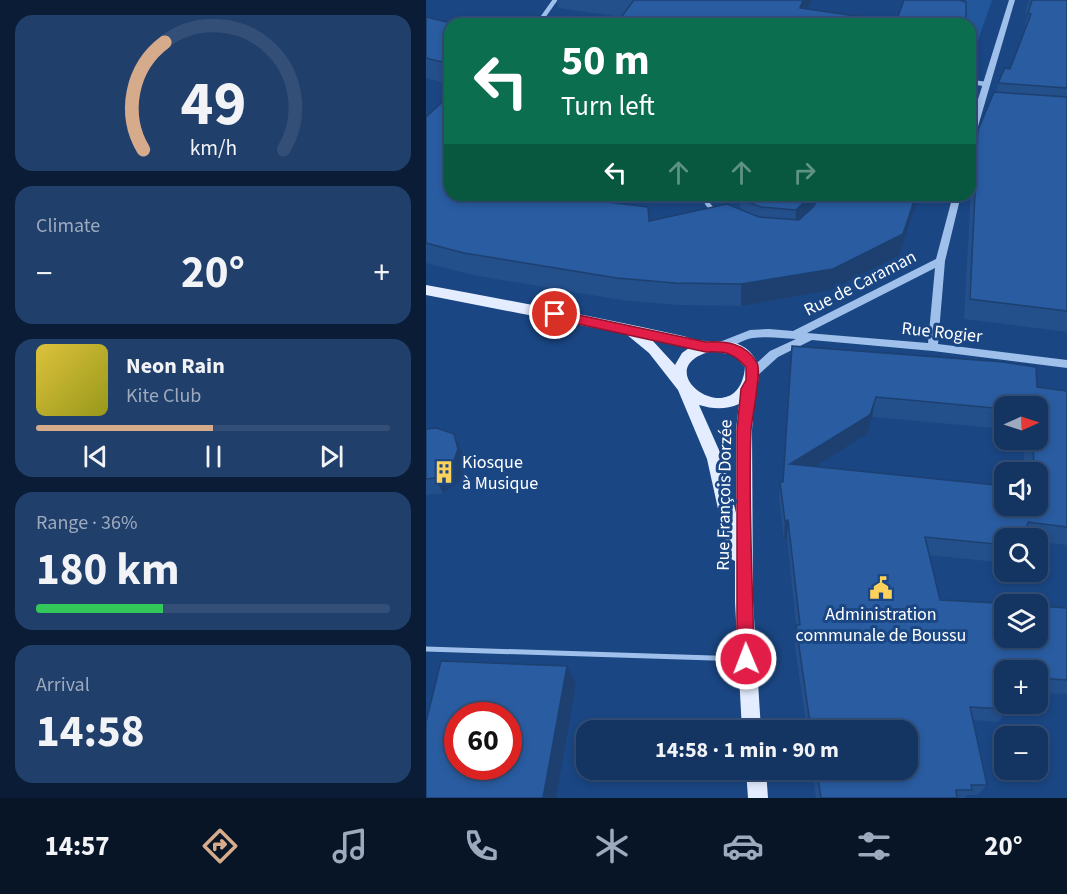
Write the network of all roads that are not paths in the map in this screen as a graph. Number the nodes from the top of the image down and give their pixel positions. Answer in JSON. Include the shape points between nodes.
{"nodes":[{"id":1,"x":555,"y":0,"type":"edge"},
{"id":2,"x":1012,"y":0,"type":"edge"},
{"id":3,"x":542,"y":18,"type":"edge"},
{"id":4,"x":976,"y":83,"type":"edge"},
{"id":5,"x":986,"y":84,"type":"junction"},
{"id":6,"x":980,"y":107,"type":"junction"},
{"id":7,"x":991,"y":108,"type":"edge"},
{"id":8,"x":976,"y":120,"type":"edge"},
{"id":9,"x":706,"y":201,"type":"edge"},
{"id":10,"x":955,"y":201,"type":"edge"},
{"id":11,"x":717,"y":215,"type":"edge"},
{"id":12,"x":940,"y":261,"type":"junction"},
{"id":13,"x":426,"y":290,"type":"edge"},
{"id":14,"x":625,"y":329,"type":"junction"},
{"id":15,"x":794,"y":335,"type":"junction"},
{"id":16,"x":814,"y":336,"type":"junction"},
{"id":17,"x":713,"y":346,"type":"junction"},
{"id":18,"x":933,"y":347,"type":"junction"},
{"id":19,"x":1067,"y":364,"type":"edge"},
{"id":20,"x":751,"y":381,"type":"junction"},
{"id":21,"x":683,"y":386,"type":"junction"},
{"id":22,"x":744,"y":602,"type":"junction"},
{"id":23,"x":426,"y":649,"type":"edge"},
{"id":24,"x":746,"y":659,"type":"junction"},
{"id":25,"x":751,"y":720,"type":"edge"},
{"id":26,"x":757,"y":780,"type":"edge"},
{"id":27,"x":758,"y":798,"type":"edge"}],
"edges":[{"from":1,"to":3,"type":"street"},
{"from":2,"to":5,"type":"street"},
{"from":4,"to":5,"type":"street"},
{"from":5,"to":6,"type":"street"},
{"from":6,"to":7,"type":"street"},
{"from":6,"to":8,"type":"street"},
{"from":9,"to":11,"type":"lane"},
{"from":10,"to":12,"type":"street","name":"Rue de Caraman"},
{"from":12,"to":15,"type":"street","name":"Rue de Caraman"},
{"from":12,"to":18,"type":"street","name":"Rue de Caraman"},
{"from":13,"to":14,"type":"main road"},
{"from":14,"to":17,"type":"main road"},
{"from":14,"to":21,"type":"main road","via":[[654,349]]},
{"from":15,"to":16,"type":"street","name":"Rue Rogier"},
{"from":15,"to":17,"type":"street","name":"Rue Rogier","via":[[750,334]]},
{"from":16,"to":18,"type":"street","name":"Rue Rogier"},
{"from":16,"to":20,"type":"street","name":"Rue Rogier","via":[[774,354]]},
{"from":17,"to":20,"type":"main road","via":[[743,354],[752,365]]},
{"from":17,"to":21,"type":"main road","via":[[694,351],[684,360],[680,368]]},
{"from":18,"to":19,"type":"street","name":"Rue Rogier"},
{"from":20,"to":21,"type":"main road","via":[[735,399],[718,404],[705,402]]},
{"from":20,"to":22,"type":"main road","name":"Rue François Dorzée","via":[[744,430]]},
{"from":21,"to":22,"type":"main road","name":"Rue François Dorzée","via":[[715,459]]},
{"from":22,"to":24,"type":"main road","name":"Rue François Dorzée"},
{"from":23,"to":24,"type":"lane"},
{"from":24,"to":25,"type":"main road","name":"Rue François Dorzée"},
{"from":26,"to":27,"type":"main road"}]}
